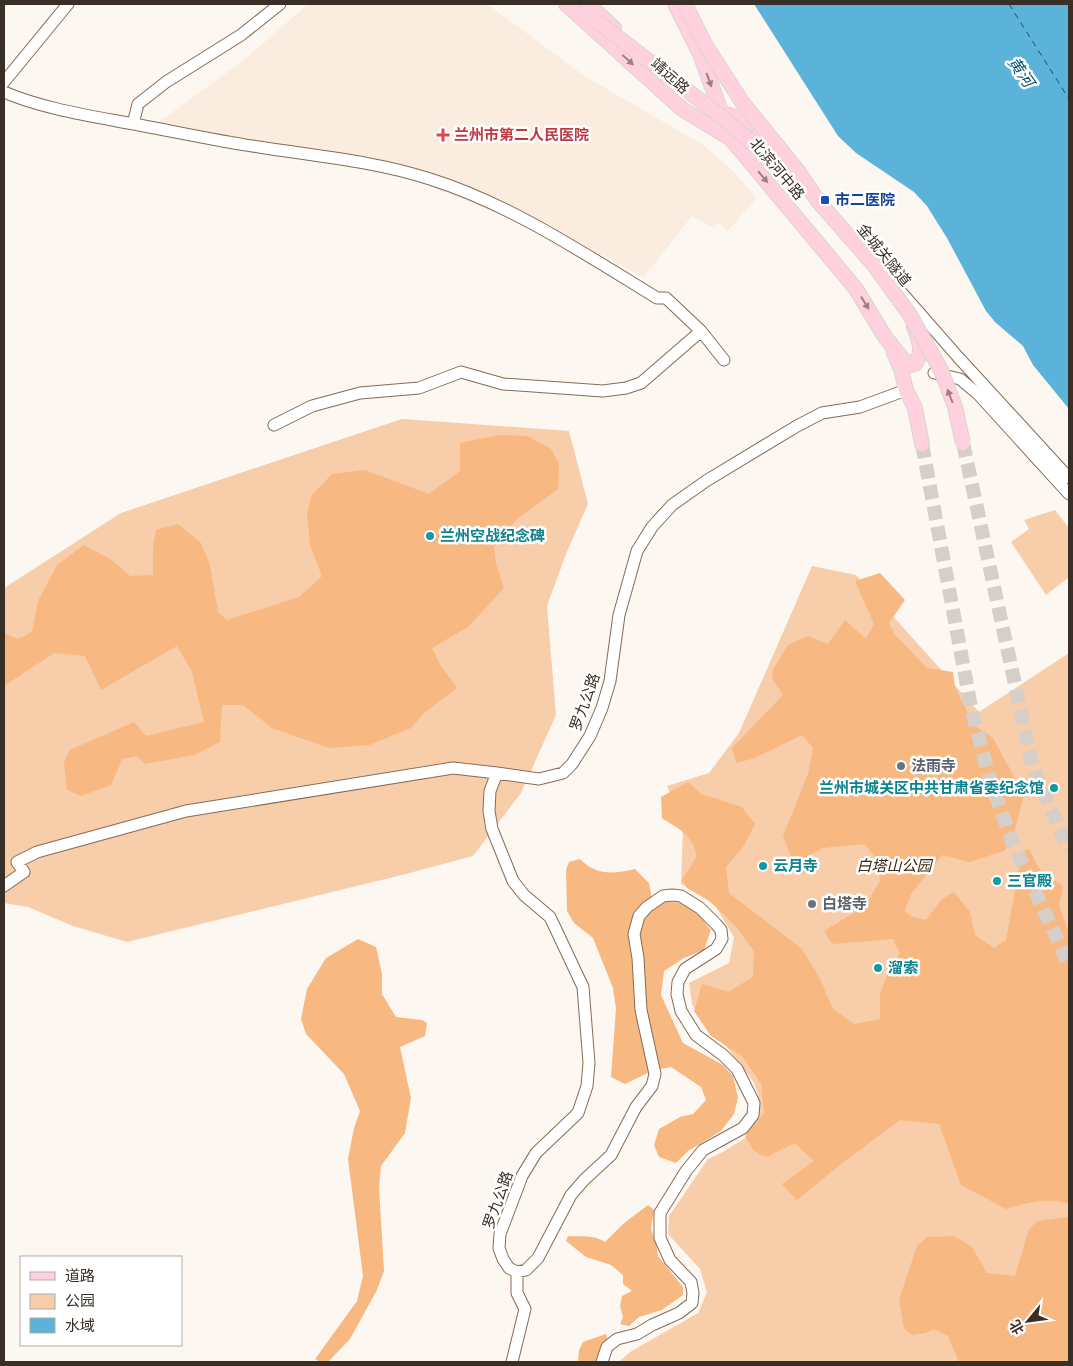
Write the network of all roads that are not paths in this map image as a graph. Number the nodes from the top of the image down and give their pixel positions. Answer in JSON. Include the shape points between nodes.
{"nodes":[{"id":1,"x":68,"y":4,"type":"edge"},
{"id":2,"x":280,"y":4,"type":"edge"},
{"id":3,"x":566,"y":4,"type":"edge"},
{"id":4,"x":577,"y":4,"type":"edge"},
{"id":5,"x":588,"y":4,"type":"edge"},
{"id":6,"x":676,"y":4,"type":"edge"},
{"id":7,"x":687,"y":4,"type":"edge"},
{"id":8,"x":4,"y":82,"type":"edge"},
{"id":9,"x":4,"y":92,"type":"edge"},
{"id":10,"x":720,"y":112,"type":"junction"},
{"id":11,"x":133,"y":124,"type":"junction"},
{"id":12,"x":756,"y":124,"type":"junction"},
{"id":13,"x":768,"y":137,"type":"junction"},
{"id":14,"x":731,"y":140,"type":"junction"},
{"id":15,"x":818,"y":201,"type":"junction"},
{"id":16,"x":902,"y":293,"type":"junction"},
{"id":17,"x":701,"y":331,"type":"junction"},
{"id":18,"x":886,"y":337,"type":"junction"},
{"id":19,"x":958,"y":357,"type":"junction"},
{"id":20,"x":724,"y":360,"type":"dead end"},
{"id":21,"x":906,"y":390,"type":"junction"},
{"id":22,"x":274,"y":426,"type":"dead end"},
{"id":23,"x":963,"y":443,"type":"tunnel mouth"},
{"id":24,"x":922,"y":444,"type":"tunnel mouth"},
{"id":25,"x":1069,"y":478,"type":"edge"},
{"id":26,"x":1069,"y":494,"type":"edge"},
{"id":27,"x":497,"y":773,"type":"junction"},
{"id":28,"x":4,"y":886,"type":"edge"},
{"id":29,"x":517,"y":1272,"type":"junction"},
{"id":30,"x":512,"y":1362,"type":"edge"},
{"id":31,"x":602,"y":1362,"type":"edge"}],
"edges":[{"from":1,"to":8,"type":"street"},
{"from":2,"to":11,"type":"street","via":[[241,35],[166,82],[138,104]]},
{"from":3,"to":14,"type":"main road","name":"靖远路","one_way":true,"via":[[682,109]]},
{"from":4,"to":15,"type":"main road","bridge":true,"via":[[727,121]]},
{"from":5,"to":10,"type":"main road","name":"靖远路","via":[[649,60]]},
{"from":6,"to":10,"type":"main road","name":"北滨河中路","one_way":true,"via":[[700,54]]},
{"from":7,"to":12,"type":"main road","via":[[708,46]]},
{"from":7,"to":15,"type":"main road","name":"金城关隧道","bridge":true,"via":[[706,46],[742,102]]},
{"from":9,"to":11,"type":"street","via":[[86,116]]},
{"from":10,"to":12,"type":"main road","name":"靖远路"},
{"from":10,"to":14,"type":"main road","name":"北滨河中路"},
{"from":11,"to":17,"type":"street","via":[[430,178],[497,205],[657,298],[666,298]]},
{"from":12,"to":13,"type":"main road"},
{"from":13,"to":14,"type":"main road"},
{"from":13,"to":16,"type":"main road","via":[[812,194]]},
{"from":14,"to":18,"type":"main road","name":"北滨河中路","one_way":true,"via":[[856,289]]},
{"from":23,"to":15,"type":"main road","name":"金城关隧道","one_way":true,"bridge":true,"via":[[940,370],[910,314],[874,265]]},
{"from":16,"to":18,"type":"main road","via":[[918,337],[920,354],[915,364],[910,365],[902,358]]},
{"from":16,"to":19,"type":"street"},
{"from":17,"to":20,"type":"street"},
{"from":17,"to":22,"type":"street","via":[[641,383],[626,388],[603,391],[503,384],[461,372],[419,388],[360,393],[312,406]]},
{"from":18,"to":21,"type":"main road","via":[[901,369]]},
{"from":19,"to":25,"type":"street"},
{"from":19,"to":26,"type":"street","via":[[934,373],[960,379],[978,394]]},
{"from":21,"to":24,"type":"main road","via":[[915,408]]},
{"from":21,"to":27,"type":"street","name":"罗九公路","via":[[860,407],[822,413],[672,504],[637,550],[618,615],[610,681],[602,708],[590,736],[572,764],[563,773],[538,779]]},
{"from":27,"to":28,"type":"street","via":[[453,768],[186,811],[37,852],[17,862],[24,872]]},
{"from":27,"to":29,"type":"street","name":"罗九公路","via":[[490,791],[492,830],[514,881],[524,895],[550,918],[583,988],[589,1063],[587,1086],[578,1113],[536,1153],[522,1176],[500,1234],[499,1248],[503,1258],[508,1268]]},
{"from":29,"to":30,"type":"street","via":[[517,1294],[525,1309]]},
{"from":29,"to":31,"type":"street","via":[[526,1270],[538,1258],[571,1195],[612,1155],[636,1108],[652,1086],[655,1074],[641,1010],[634,934],[639,916],[647,907],[663,896],[681,896],[716,924],[722,939],[716,948],[685,969],[678,982],[681,1011],[696,1035],[737,1069],[754,1103],[753,1115],[743,1128],[702,1150],[660,1213],[660,1238],[670,1260],[691,1282],[692,1303],[636,1334],[617,1339],[607,1347]]}]}
